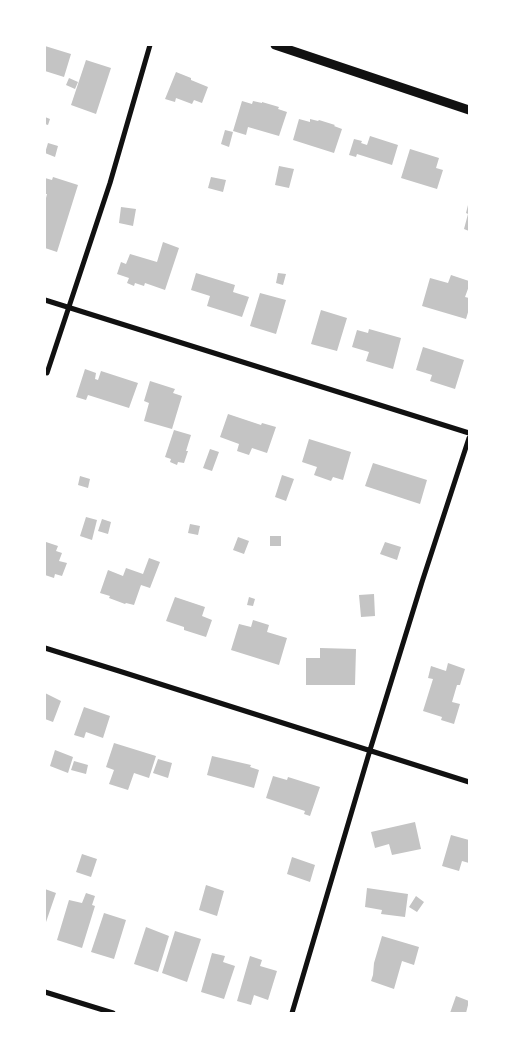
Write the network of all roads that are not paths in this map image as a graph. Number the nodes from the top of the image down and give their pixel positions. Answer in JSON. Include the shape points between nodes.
{"nodes":[{"id":1,"x":150,"y":45,"type":"edge"},
{"id":2,"x":275,"y":45,"type":"edge"},
{"id":3,"x":469,"y":110,"type":"edge"},
{"id":4,"x":45,"y":300,"type":"edge"},
{"id":5,"x":68,"y":308,"type":"junction"},
{"id":6,"x":47,"y":373,"type":"dead end"},
{"id":7,"x":469,"y":433,"type":"edge"},
{"id":8,"x":469,"y":438,"type":"edge"},
{"id":9,"x":45,"y":648,"type":"edge"},
{"id":10,"x":370,"y":750,"type":"junction"},
{"id":11,"x":469,"y":782,"type":"edge"},
{"id":12,"x":45,"y":992,"type":"edge"},
{"id":13,"x":103,"y":1012,"type":"edge"},
{"id":14,"x":113,"y":1013,"type":"edge"},
{"id":15,"x":292,"y":1013,"type":"edge"}],
"edges":[{"from":1,"to":5,"type":"street","via":[[110,183]]},
{"from":2,"to":3,"type":"street"},
{"from":4,"to":5,"type":"street"},
{"from":5,"to":6,"type":"street"},
{"from":5,"to":7,"type":"street"},
{"from":8,"to":10,"type":"street"},
{"from":9,"to":10,"type":"street"},
{"from":10,"to":11,"type":"street"},
{"from":10,"to":15,"type":"street"},
{"from":12,"to":13,"type":"street"},
{"from":13,"to":14,"type":"street"}]}
